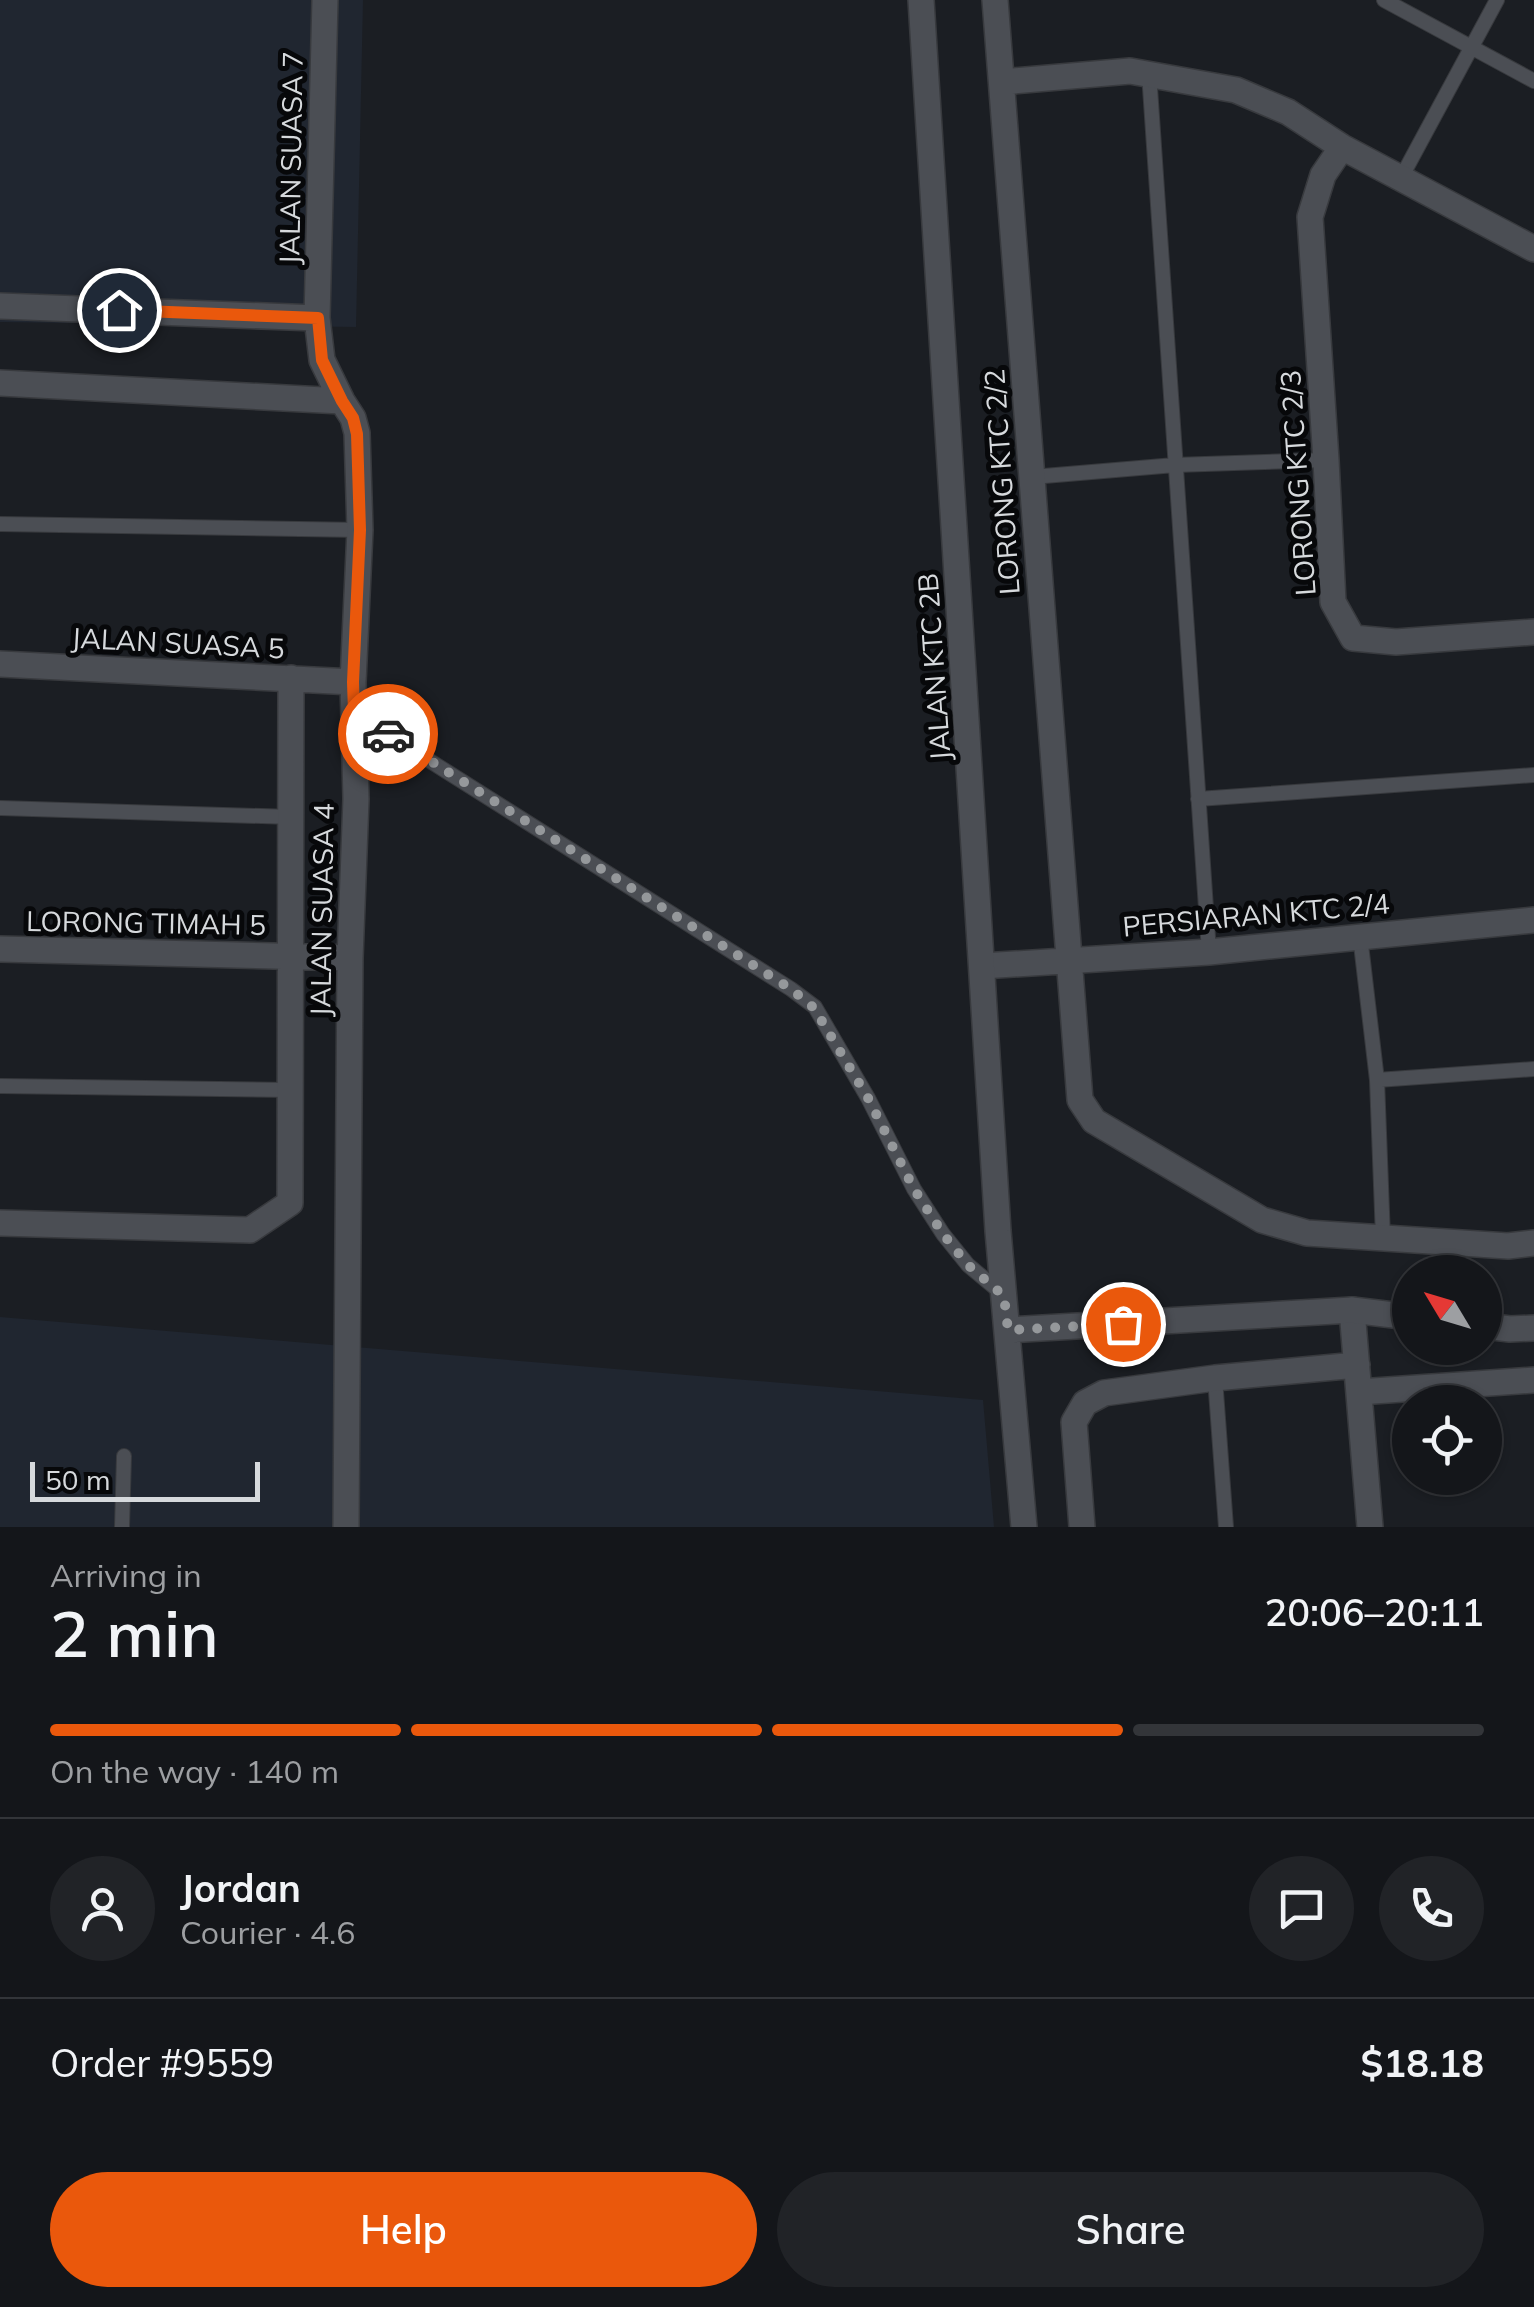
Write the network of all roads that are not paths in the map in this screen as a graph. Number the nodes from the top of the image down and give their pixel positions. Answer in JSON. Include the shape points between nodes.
{"nodes":[{"id":1,"x":325,"y":0,"type":"edge"},
{"id":2,"x":922,"y":0,"type":"edge"},
{"id":3,"x":995,"y":0,"type":"edge"},
{"id":4,"x":1384,"y":0,"type":"edge"},
{"id":5,"x":1497,"y":0,"type":"edge"},
{"id":6,"x":1472,"y":48,"type":"junction"},
{"id":7,"x":1149,"y":74,"type":"junction"},
{"id":8,"x":1534,"y":80,"type":"edge"},
{"id":9,"x":1002,"y":82,"type":"junction"},
{"id":10,"x":1342,"y":147,"type":"junction"},
{"id":11,"x":1401,"y":178,"type":"junction"},
{"id":12,"x":1534,"y":249,"type":"edge"},
{"id":13,"x":0,"y":306,"type":"edge"},
{"id":14,"x":318,"y":318,"type":"junction"},
{"id":15,"x":0,"y":383,"type":"edge"},
{"id":16,"x":342,"y":401,"type":"junction"},
{"id":17,"x":1326,"y":460,"type":"junction"},
{"id":18,"x":1176,"y":465,"type":"junction"},
{"id":19,"x":1032,"y":477,"type":"junction"},
{"id":20,"x":0,"y":524,"type":"edge"},
{"id":21,"x":360,"y":530,"type":"junction"},
{"id":22,"x":1534,"y":632,"type":"edge"},
{"id":23,"x":0,"y":664,"type":"edge"},
{"id":24,"x":291,"y":678,"type":"junction"},
{"id":25,"x":353,"y":682,"type":"junction"},
{"id":26,"x":354,"y":712,"type":"junction"},
{"id":27,"x":1534,"y":775,"type":"edge"},
{"id":28,"x":1198,"y":799,"type":"junction"},
{"id":29,"x":0,"y":808,"type":"edge"},
{"id":30,"x":291,"y":817,"type":"junction"},
{"id":31,"x":1534,"y":920,"type":"edge"},
{"id":32,"x":1360,"y":936,"type":"junction"},
{"id":33,"x":0,"y":950,"type":"edge"},
{"id":34,"x":1209,"y":952,"type":"junction"},
{"id":35,"x":290,"y":956,"type":"junction"},
{"id":36,"x":350,"y":958,"type":"junction"},
{"id":37,"x":1070,"y":960,"type":"junction"},
{"id":38,"x":982,"y":966,"type":"junction"},
{"id":39,"x":1534,"y":1069,"type":"edge"},
{"id":40,"x":1376,"y":1080,"type":"junction"},
{"id":41,"x":0,"y":1086,"type":"edge"},
{"id":42,"x":290,"y":1090,"type":"junction"},
{"id":43,"x":0,"y":1223,"type":"edge"},
{"id":44,"x":1383,"y":1238,"type":"junction"},
{"id":45,"x":1534,"y":1243,"type":"edge"},
{"id":46,"x":1004,"y":1296,"type":"junction"},
{"id":47,"x":1352,"y":1310,"type":"junction"},
{"id":48,"x":1392,"y":1316,"type":"edge"},
{"id":49,"x":1534,"y":1328,"type":"edge"},
{"id":50,"x":1502,"y":1329,"type":"edge"},
{"id":51,"x":1008,"y":1330,"type":"junction"},
{"id":52,"x":1357,"y":1365,"type":"junction"},
{"id":53,"x":1215,"y":1378,"type":"junction"},
{"id":54,"x":1534,"y":1380,"type":"edge"},
{"id":55,"x":1359,"y":1392,"type":"junction"},
{"id":56,"x":124,"y":1456,"type":"dead end"},
{"id":57,"x":122,"y":1527,"type":"edge"},
{"id":58,"x":346,"y":1527,"type":"edge"},
{"id":59,"x":1024,"y":1527,"type":"edge"},
{"id":60,"x":1082,"y":1527,"type":"edge"},
{"id":61,"x":1226,"y":1527,"type":"edge"},
{"id":62,"x":1370,"y":1527,"type":"edge"}],
"edges":[{"from":1,"to":14,"type":"street","name":"JALAN SUASA 7"},
{"from":2,"to":38,"type":"street","name":"JALAN KTC 2B"},
{"from":3,"to":9,"type":"street","name":"LORONG KTC 2/2"},
{"from":4,"to":6,"type":"lane"},
{"from":5,"to":6,"type":"lane"},
{"from":6,"to":8,"type":"lane"},
{"from":6,"to":11,"type":"lane"},
{"from":7,"to":9,"type":"street"},
{"from":7,"to":10,"type":"street","via":[[1236,90],[1288,112]]},
{"from":7,"to":18,"type":"lane"},
{"from":9,"to":19,"type":"street","name":"LORONG KTC 2/2"},
{"from":10,"to":11,"type":"street"},
{"from":10,"to":17,"type":"street","name":"LORONG KTC 2/3","via":[[1323,174],[1310,217]]},
{"from":11,"to":12,"type":"street"},
{"from":13,"to":14,"type":"street"},
{"from":14,"to":16,"type":"street","name":"JALAN SUASA 7","via":[[322,360]]},
{"from":15,"to":16,"type":"street"},
{"from":16,"to":21,"type":"street","name":"JALAN SUASA 4","via":[[357,434]]},
{"from":17,"to":18,"type":"lane"},
{"from":17,"to":22,"type":"street","name":"LORONG KTC 2/3","via":[[1333,602],[1353,638],[1396,642]]},
{"from":18,"to":19,"type":"lane"},
{"from":18,"to":28,"type":"lane"},
{"from":19,"to":37,"type":"street","name":"LORONG KTC 2/2"},
{"from":20,"to":21,"type":"lane"},
{"from":21,"to":25,"type":"street","name":"JALAN SUASA 4"},
{"from":23,"to":24,"type":"street","name":"JALAN SUASA 5"},
{"from":24,"to":25,"type":"street","name":"JALAN SUASA 5"},
{"from":24,"to":30,"type":"street"},
{"from":25,"to":26,"type":"street","name":"JALAN SUASA 4"},
{"from":26,"to":36,"type":"street","name":"JALAN SUASA 4"},
{"from":26,"to":46,"type":"lane","via":[[814,1008],[933,1219],[968,1265]]},
{"from":27,"to":28,"type":"lane"},
{"from":28,"to":34,"type":"lane"},
{"from":29,"to":30,"type":"lane"},
{"from":30,"to":35,"type":"street"},
{"from":31,"to":32,"type":"street","name":"PERSIARAN KTC 2/4"},
{"from":32,"to":34,"type":"street","name":"PERSIARAN KTC 2/4"},
{"from":32,"to":40,"type":"lane"},
{"from":33,"to":35,"type":"street","name":"LORONG TIMAH 5"},
{"from":34,"to":37,"type":"street","name":"PERSIARAN KTC 2/4"},
{"from":35,"to":36,"type":"street","name":"LORONG TIMAH 5"},
{"from":35,"to":42,"type":"street"},
{"from":36,"to":58,"type":"street","name":"JALAN SUASA 4"},
{"from":37,"to":38,"type":"street","name":"PERSIARAN KTC 2/4"},
{"from":37,"to":44,"type":"street","name":"LORONG KTC 2/2","via":[[1080,1100],[1094,1121],[1262,1220],[1307,1233]]},
{"from":38,"to":46,"type":"street","name":"JALAN KTC 2B"},
{"from":39,"to":40,"type":"lane"},
{"from":40,"to":44,"type":"lane"},
{"from":41,"to":42,"type":"lane"},
{"from":42,"to":43,"type":"street","via":[[290,1203],[250,1230]]},
{"from":44,"to":45,"type":"street","name":"LORONG KTC 2/2"},
{"from":46,"to":51,"type":"street","name":"JALAN KTC 2B"},
{"from":47,"to":48,"type":"street"},
{"from":47,"to":51,"type":"street"},
{"from":47,"to":52,"type":"street"},
{"from":49,"to":50,"type":"street"},
{"from":51,"to":59,"type":"street","name":"JALAN KTC 2B"},
{"from":52,"to":53,"type":"street"},
{"from":52,"to":55,"type":"street"},
{"from":53,"to":60,"type":"street","via":[[1104,1393],[1084,1403],[1074,1422]]},
{"from":53,"to":61,"type":"lane"},
{"from":54,"to":55,"type":"street"},
{"from":55,"to":62,"type":"street"},
{"from":56,"to":57,"type":"lane"}]}
